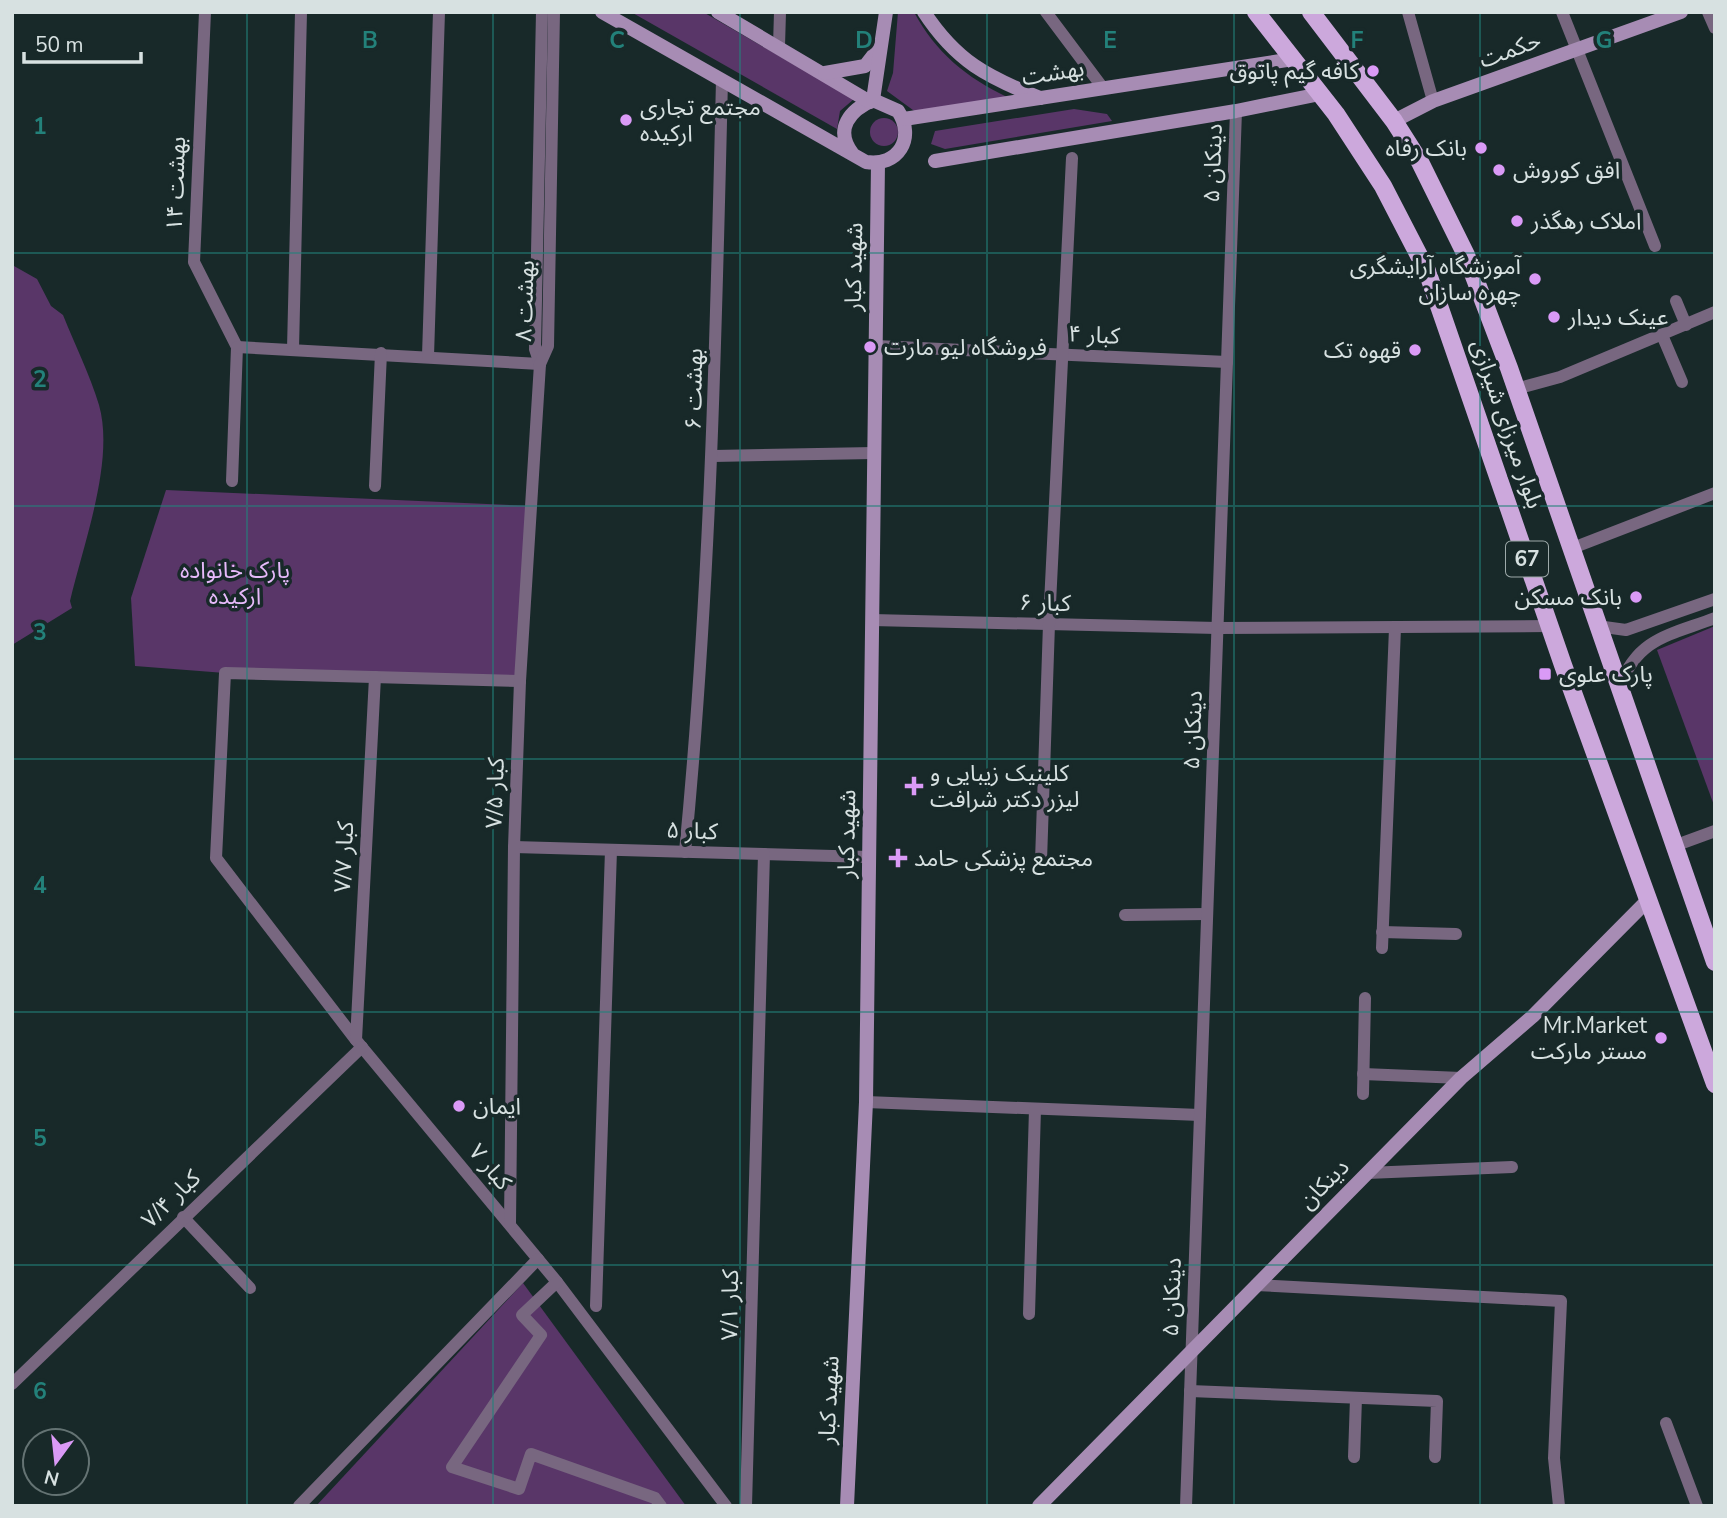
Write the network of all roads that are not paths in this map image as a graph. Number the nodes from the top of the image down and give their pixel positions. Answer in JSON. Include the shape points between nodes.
{"nodes":[{"id":1,"x":205,"y":12,"type":"edge"},
{"id":2,"x":301,"y":12,"type":"edge"},
{"id":3,"x":439,"y":12,"type":"edge"},
{"id":4,"x":542,"y":12,"type":"edge"},
{"id":5,"x":554,"y":12,"type":"edge"},
{"id":6,"x":602,"y":12,"type":"edge"},
{"id":7,"x":718,"y":12,"type":"edge"},
{"id":8,"x":780,"y":12,"type":"edge"},
{"id":9,"x":886,"y":12,"type":"edge"},
{"id":10,"x":924,"y":12,"type":"edge"},
{"id":11,"x":1046,"y":12,"type":"edge"},
{"id":12,"x":1256,"y":12,"type":"edge"},
{"id":13,"x":1311,"y":12,"type":"edge"},
{"id":14,"x":1408,"y":12,"type":"edge"},
{"id":15,"x":1562,"y":12,"type":"edge"},
{"id":16,"x":1681,"y":12,"type":"edge"},
{"id":17,"x":1708,"y":12,"type":"edge"},
{"id":18,"x":1715,"y":28,"type":"edge"},
{"id":19,"x":882,"y":44,"type":"junction"},
{"id":20,"x":779,"y":46,"type":"junction"},
{"id":21,"x":1578,"y":50,"type":"junction"},
{"id":22,"x":1293,"y":59,"type":"junction"},
{"id":23,"x":825,"y":72,"type":"junction"},
{"id":24,"x":722,"y":80,"type":"junction"},
{"id":25,"x":1102,"y":89,"type":"junction"},
{"id":26,"x":1320,"y":94,"type":"junction"},
{"id":27,"x":1041,"y":99,"type":"junction"},
{"id":28,"x":872,"y":101,"type":"junction"},
{"id":29,"x":1433,"y":101,"type":"junction"},
{"id":30,"x":1236,"y":111,"type":"junction"},
{"id":31,"x":904,"y":119,"type":"junction"},
{"id":32,"x":1394,"y":121,"type":"junction"},
{"id":33,"x":852,"y":153,"type":"junction"},
{"id":34,"x":1072,"y":158,"type":"dead end"},
{"id":35,"x":935,"y":161,"type":"dead end"},
{"id":36,"x":878,"y":163,"type":"junction"},
{"id":37,"x":1655,"y":246,"type":"dead end"},
{"id":38,"x":1676,"y":302,"type":"dead end"},
{"id":39,"x":1715,"y":312,"type":"edge"},
{"id":40,"x":1686,"y":325,"type":"junction"},
{"id":41,"x":1662,"y":335,"type":"junction"},
{"id":42,"x":876,"y":346,"type":"junction"},
{"id":43,"x":237,"y":347,"type":"junction"},
{"id":44,"x":293,"y":349,"type":"junction"},
{"id":45,"x":381,"y":353,"type":"junction"},
{"id":46,"x":1062,"y":354,"type":"junction"},
{"id":47,"x":428,"y":356,"type":"junction"},
{"id":48,"x":1227,"y":362,"type":"junction"},
{"id":49,"x":540,"y":363,"type":"junction"},
{"id":50,"x":1682,"y":383,"type":"dead end"},
{"id":51,"x":1516,"y":389,"type":"junction"},
{"id":52,"x":874,"y":453,"type":"junction"},
{"id":53,"x":713,"y":456,"type":"junction"},
{"id":54,"x":232,"y":481,"type":"dead end"},
{"id":55,"x":375,"y":485,"type":"dead end"},
{"id":56,"x":1715,"y":493,"type":"edge"},
{"id":57,"x":1570,"y":549,"type":"junction"},
{"id":58,"x":1715,"y":599,"type":"edge"},
{"id":59,"x":1715,"y":618,"type":"edge"},
{"id":60,"x":872,"y":620,"type":"junction"},
{"id":61,"x":1049,"y":624,"type":"junction"},
{"id":62,"x":1550,"y":626,"type":"junction"},
{"id":63,"x":1597,"y":626,"type":"junction"},
{"id":64,"x":1217,"y":628,"type":"junction"},
{"id":65,"x":1395,"y":628,"type":"junction"},
{"id":66,"x":375,"y":677,"type":"junction"},
{"id":67,"x":520,"y":681,"type":"junction"},
{"id":68,"x":1620,"y":686,"type":"junction"},
{"id":69,"x":1715,"y":831,"type":"edge"},
{"id":70,"x":1674,"y":846,"type":"junction"},
{"id":71,"x":514,"y":847,"type":"junction"},
{"id":72,"x":611,"y":850,"type":"junction"},
{"id":73,"x":685,"y":852,"type":"junction"},
{"id":74,"x":764,"y":854,"type":"junction"},
{"id":75,"x":869,"y":857,"type":"junction"},
{"id":76,"x":1041,"y":862,"type":"dead end"},
{"id":77,"x":1648,"y":900,"type":"junction"},
{"id":78,"x":1207,"y":914,"type":"junction"},
{"id":79,"x":1125,"y":915,"type":"dead end"},
{"id":80,"x":1382,"y":932,"type":"junction"},
{"id":81,"x":1456,"y":934,"type":"dead end"},
{"id":82,"x":1382,"y":948,"type":"dead end"},
{"id":83,"x":1715,"y":962,"type":"edge"},
{"id":84,"x":1366,"y":998,"type":"dead end"},
{"id":85,"x":359,"y":1044,"type":"junction"},
{"id":86,"x":1363,"y":1074,"type":"junction"},
{"id":87,"x":1461,"y":1078,"type":"junction"},
{"id":88,"x":1715,"y":1084,"type":"edge"},
{"id":89,"x":1363,"y":1094,"type":"dead end"},
{"id":90,"x":866,"y":1102,"type":"junction"},
{"id":91,"x":1035,"y":1109,"type":"junction"},
{"id":92,"x":1200,"y":1115,"type":"junction"},
{"id":93,"x":1512,"y":1167,"type":"dead end"},
{"id":94,"x":1367,"y":1173,"type":"junction"},
{"id":95,"x":183,"y":1217,"type":"junction"},
{"id":96,"x":510,"y":1224,"type":"junction"},
{"id":97,"x":538,"y":1259,"type":"junction"},
{"id":98,"x":557,"y":1282,"type":"junction"},
{"id":99,"x":1256,"y":1285,"type":"junction"},
{"id":100,"x":250,"y":1288,"type":"dead end"},
{"id":101,"x":596,"y":1306,"type":"dead end"},
{"id":102,"x":1029,"y":1314,"type":"dead end"},
{"id":103,"x":1191,"y":1351,"type":"junction"},
{"id":104,"x":12,"y":1384,"type":"edge"},
{"id":105,"x":1190,"y":1391,"type":"junction"},
{"id":106,"x":1356,"y":1398,"type":"junction"},
{"id":107,"x":1666,"y":1423,"type":"dead end"},
{"id":108,"x":1354,"y":1457,"type":"dead end"},
{"id":109,"x":1435,"y":1457,"type":"dead end"},
{"id":110,"x":1043,"y":1504,"type":"edge"},
{"id":111,"x":299,"y":1506,"type":"edge"},
{"id":112,"x":661,"y":1506,"type":"edge"},
{"id":113,"x":726,"y":1506,"type":"edge"},
{"id":114,"x":746,"y":1506,"type":"edge"},
{"id":115,"x":847,"y":1506,"type":"edge"},
{"id":116,"x":1186,"y":1506,"type":"edge"},
{"id":117,"x":1559,"y":1506,"type":"edge"},
{"id":118,"x":1697,"y":1506,"type":"edge"}],
"edges":[{"from":1,"to":43,"type":"street","name":"۱۴ بهشت","via":[[194,262]]},
{"from":2,"to":44,"type":"street"},
{"from":3,"to":47,"type":"street"},
{"from":4,"to":49,"type":"street","name":"۸ بهشت","via":[[535,348]]},
{"from":5,"to":49,"type":"street","name":"۸ بهشت","via":[[548,346]]},
{"from":6,"to":24,"type":"street"},
{"from":7,"to":20,"type":"street"},
{"from":8,"to":20,"type":"street"},
{"from":9,"to":19,"type":"street"},
{"from":10,"to":27,"type":"street","via":[[951,49],[971,65]]},
{"from":11,"to":25,"type":"street"},
{"from":12,"to":22,"type":"main road","name":"بلوار میرزای شیرازی","number":"67"},
{"from":13,"to":32,"type":"main road","name":"بلوار میرزای شیرازی","number":"67"},
{"from":14,"to":29,"type":"street"},
{"from":15,"to":21,"type":"street"},
{"from":16,"to":21,"type":"street","name":"حکمت"},
{"from":17,"to":18,"type":"street"},
{"from":19,"to":23,"type":"street","via":[[865,66]]},
{"from":19,"to":28,"type":"street"},
{"from":20,"to":23,"type":"street"},
{"from":21,"to":29,"type":"street","name":"حکمت"},
{"from":21,"to":37,"type":"street"},
{"from":22,"to":25,"type":"street","name":"بهشت"},
{"from":22,"to":26,"type":"main road","name":"بلوار میرزای شیرازی","number":"67"},
{"from":23,"to":28,"type":"street"},
{"from":24,"to":33,"type":"street"},
{"from":24,"to":53,"type":"street","name":"۶ بهشت"},
{"from":25,"to":27,"type":"street","name":"بهشت"},
{"from":26,"to":30,"type":"street"},
{"from":26,"to":62,"type":"main road","name":"بلوار میرزای شیرازی","number":"67","via":[[1383,186],[1427,271]]},
{"from":27,"to":31,"type":"street","name":"بهشت"},
{"from":28,"to":31,"type":"street","via":[[890,105]]},
{"from":28,"to":33,"type":"street","via":[[860,105],[846,120],[845,141]]},
{"from":29,"to":32,"type":"street","name":"حکمت"},
{"from":30,"to":35,"type":"street"},
{"from":30,"to":48,"type":"street","name":"۵ دینکان"},
{"from":31,"to":36,"type":"street","via":[[902,149]]},
{"from":32,"to":51,"type":"main road","name":"بلوار میرزای شیرازی","number":"67","via":[[1466,255]]},
{"from":33,"to":36,"type":"street"},
{"from":34,"to":46,"type":"street"},
{"from":36,"to":42,"type":"street","name":"شهید کبار"},
{"from":38,"to":40,"type":"street"},
{"from":39,"to":40,"type":"street"},
{"from":40,"to":41,"type":"street"},
{"from":41,"to":50,"type":"street"},
{"from":41,"to":51,"type":"street","via":[[1560,377]]},
{"from":42,"to":46,"type":"street","name":"۴ کبار"},
{"from":42,"to":52,"type":"street","name":"شهید کبار"},
{"from":43,"to":44,"type":"street"},
{"from":43,"to":54,"type":"street"},
{"from":44,"to":45,"type":"street"},
{"from":45,"to":47,"type":"street"},
{"from":45,"to":55,"type":"street"},
{"from":46,"to":48,"type":"street","name":"۴ کبار"},
{"from":46,"to":61,"type":"street"},
{"from":47,"to":49,"type":"street"},
{"from":48,"to":64,"type":"street","name":"۵ دینکان"},
{"from":49,"to":67,"type":"street","name":"۷/۵ کبار"},
{"from":51,"to":57,"type":"main road","name":"بلوار میرزای شیرازی","number":"67"},
{"from":52,"to":53,"type":"street"},
{"from":52,"to":60,"type":"street","name":"شهید کبار"},
{"from":53,"to":73,"type":"street","name":"۶ بهشت","via":[[700,699]]},
{"from":56,"to":57,"type":"street"},
{"from":57,"to":63,"type":"main road","name":"بلوار میرزای شیرازی","number":"67"},
{"from":58,"to":63,"type":"street","via":[[1626,630]]},
{"from":59,"to":68,"type":"street","via":[[1645,645]]},
{"from":60,"to":61,"type":"street","name":"۶ کبار"},
{"from":60,"to":75,"type":"street","name":"شهید کبار"},
{"from":61,"to":64,"type":"street","name":"۶ کبار"},
{"from":61,"to":76,"type":"street"},
{"from":62,"to":65,"type":"street","name":"۶ کبار"},
{"from":62,"to":77,"type":"main road","name":"بلوار میرزای شیرازی","number":"67"},
{"from":63,"to":68,"type":"main road","name":"بلوار میرزای شیرازی","number":"67"},
{"from":64,"to":65,"type":"street","name":"۶ کبار"},
{"from":64,"to":78,"type":"street","name":"۵ دینکان"},
{"from":65,"to":80,"type":"street"},
{"from":66,"to":67,"type":"street"},
{"from":66,"to":85,"type":"street","name":"۷/۷ کبار"},
{"from":66,"to":85,"type":"street","name":"۷ کبار","via":[[225,673],[216,858]]},
{"from":67,"to":71,"type":"street","name":"۷/۵ کبار"},
{"from":68,"to":70,"type":"main road","name":"بلوار میرزای شیرازی","number":"67"},
{"from":69,"to":70,"type":"street"},
{"from":70,"to":83,"type":"main road","name":"بلوار میرزای شیرازی","number":"67"},
{"from":71,"to":72,"type":"street","name":"۵ کبار"},
{"from":71,"to":96,"type":"street","name":"۷/۵ کبار"},
{"from":72,"to":73,"type":"street","name":"۵ کبار"},
{"from":72,"to":101,"type":"street"},
{"from":73,"to":74,"type":"street","name":"۵ کبار"},
{"from":74,"to":75,"type":"street","name":"۵ کبار"},
{"from":74,"to":114,"type":"street","name":"۷/۱ کبار"},
{"from":75,"to":90,"type":"street","name":"شهید کبار"},
{"from":77,"to":87,"type":"street","name":"دینکان","via":[[1533,1016]]},
{"from":77,"to":88,"type":"main road","name":"بلوار میرزای شیرازی","number":"67"},
{"from":78,"to":79,"type":"street"},
{"from":78,"to":92,"type":"street","name":"۵ دینکان"},
{"from":80,"to":81,"type":"street"},
{"from":80,"to":82,"type":"street"},
{"from":84,"to":86,"type":"street"},
{"from":85,"to":95,"type":"street","name":"۷/۴ کبار"},
{"from":85,"to":96,"type":"street","name":"۷ کبار"},
{"from":86,"to":87,"type":"street"},
{"from":86,"to":89,"type":"street"},
{"from":87,"to":94,"type":"street","name":"دینکان"},
{"from":90,"to":91,"type":"street"},
{"from":90,"to":115,"type":"street","name":"شهید کبار"},
{"from":91,"to":92,"type":"street"},
{"from":91,"to":102,"type":"street"},
{"from":92,"to":103,"type":"street","name":"۵ دینکان"},
{"from":93,"to":94,"type":"street"},
{"from":94,"to":99,"type":"street","name":"دینکان"},
{"from":95,"to":100,"type":"street"},
{"from":95,"to":104,"type":"street","name":"۷/۴ کبار"},
{"from":96,"to":97,"type":"street","name":"۷ کبار"},
{"from":97,"to":98,"type":"street","name":"۷ کبار"},
{"from":97,"to":111,"type":"street"},
{"from":98,"to":112,"type":"street","via":[[522,1315],[541,1335],[452,1467],[519,1489],[531,1454],[654,1499]]},
{"from":98,"to":113,"type":"street","name":"۷ کبار"},
{"from":99,"to":103,"type":"street","name":"دینکان"},
{"from":99,"to":117,"type":"street","via":[[1561,1301],[1554,1458]]},
{"from":103,"to":105,"type":"street","name":"۵ دینکان"},
{"from":103,"to":110,"type":"street","name":"دینکان"},
{"from":105,"to":106,"type":"street"},
{"from":105,"to":116,"type":"street","name":"۵ دینکان"},
{"from":106,"to":108,"type":"street"},
{"from":106,"to":109,"type":"street","via":[[1437,1401]]},
{"from":107,"to":118,"type":"street"}]}
